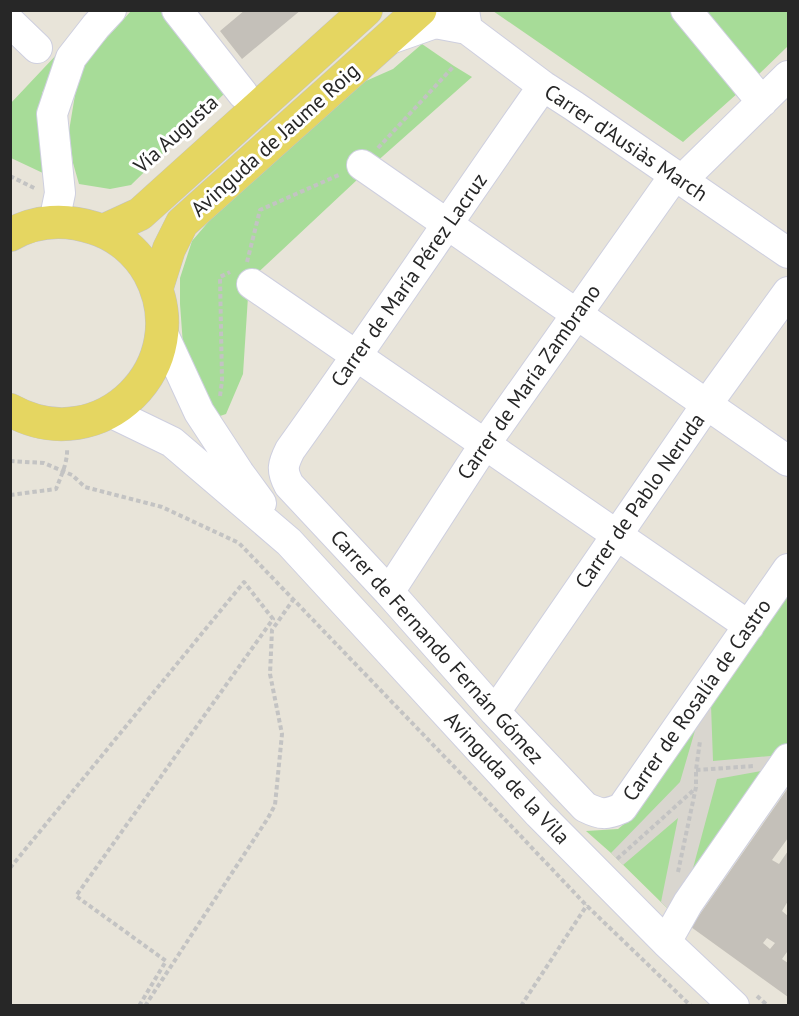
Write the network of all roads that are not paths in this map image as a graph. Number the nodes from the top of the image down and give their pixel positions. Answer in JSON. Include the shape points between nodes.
{"nodes":[{"id":1,"x":111,"y":10,"type":"edge"},
{"id":2,"x":177,"y":10,"type":"edge"},
{"id":3,"x":366,"y":10,"type":"edge"},
{"id":4,"x":420,"y":10,"type":"edge"},
{"id":5,"x":686,"y":10,"type":"edge"},
{"id":6,"x":465,"y":20,"type":"edge"},
{"id":7,"x":10,"y":22,"type":"edge"},
{"id":8,"x":387,"y":40,"type":"junction"},
{"id":9,"x":37,"y":48,"type":"dead end"},
{"id":10,"x":789,"y":76,"type":"edge"},
{"id":11,"x":543,"y":87,"type":"junction"},
{"id":12,"x":243,"y":94,"type":"dead end"},
{"id":13,"x":762,"y":102,"type":"junction"},
{"id":14,"x":362,"y":165,"type":"road end"},
{"id":15,"x":678,"y":177,"type":"junction"},
{"id":16,"x":49,"y":220,"type":"edge"},
{"id":17,"x":446,"y":224,"type":"junction"},
{"id":18,"x":789,"y":254,"type":"edge"},
{"id":19,"x":252,"y":284,"type":"dead end"},
{"id":20,"x":157,"y":287,"type":"junction"},
{"id":21,"x":789,"y":291,"type":"edge"},
{"id":22,"x":576,"y":314,"type":"junction"},
{"id":23,"x":162,"y":334,"type":"junction"},
{"id":24,"x":357,"y":357,"type":"junction"},
{"id":25,"x":707,"y":404,"type":"junction"},
{"id":26,"x":110,"y":412,"type":"junction"},
{"id":27,"x":31,"y":422,"type":"edge"},
{"id":28,"x":484,"y":444,"type":"junction"},
{"id":29,"x":789,"y":461,"type":"edge"},
{"id":30,"x":284,"y":476,"type":"joint"},
{"id":31,"x":616,"y":534,"type":"junction"},
{"id":32,"x":289,"y":542,"type":"junction"},
{"id":33,"x":789,"y":569,"type":"edge"},
{"id":34,"x":389,"y":592,"type":"junction"},
{"id":35,"x":748,"y":626,"type":"junction"},
{"id":36,"x":495,"y":712,"type":"junction"},
{"id":37,"x":787,"y":761,"type":"edge"},
{"id":38,"x":596,"y":812,"type":"joint"},
{"id":39,"x":666,"y":942,"type":"junction"},
{"id":40,"x":734,"y":1005,"type":"edge"}],
"edges":[{"from":1,"to":16,"type":"street","via":[[71,58],[51,114]]},
{"from":2,"to":12,"type":"street"},
{"from":3,"to":16,"type":"main road","name":"Avinguda de Jaume Roig","via":[[140,214]]},
{"from":4,"to":8,"type":"main road","name":"Avinguda de Jaume Roig"},
{"from":5,"to":13,"type":"street"},
{"from":6,"to":8,"type":"street","name":"Carrer d'Ausiàs March","via":[[435,23]]},
{"from":6,"to":11,"type":"street","name":"Carrer d'Ausiàs March"},
{"from":7,"to":9,"type":"street"},
{"from":8,"to":20,"type":"main road","name":"Avinguda de Jaume Roig","via":[[182,223]]},
{"from":10,"to":13,"type":"street","name":"Carrer de María Zambrano"},
{"from":11,"to":15,"type":"street","name":"Carrer d'Ausiàs March"},
{"from":11,"to":17,"type":"street","name":"Carrer de María Pérez Lacruz"},
{"from":13,"to":15,"type":"street","name":"Carrer de María Zambrano"},
{"from":14,"to":17,"type":"street"},
{"from":15,"to":18,"type":"street","name":"Carrer d'Ausiàs March"},
{"from":15,"to":22,"type":"street","name":"Carrer de María Zambrano"},
{"from":16,"to":20,"type":"main road","via":[[117,238],[144,263]]},
{"from":17,"to":22,"type":"street"},
{"from":17,"to":24,"type":"street","name":"Carrer de María Pérez Lacruz"},
{"from":19,"to":24,"type":"street"},
{"from":20,"to":23,"type":"main road"},
{"from":21,"to":25,"type":"street","name":"Carrer de Pablo Neruda"},
{"from":22,"to":25,"type":"street"},
{"from":22,"to":28,"type":"street","name":"Carrer de María Zambrano"},
{"from":23,"to":26,"type":"main road","via":[[146,380],[126,402]]},
{"from":23,"to":32,"type":"street","name":"Avinguda de la Vila","via":[[199,412]]},
{"from":24,"to":28,"type":"street"},
{"from":24,"to":30,"type":"street","name":"Carrer de María Pérez Lacruz","via":[[290,450],[283,463]]},
{"from":25,"to":29,"type":"street"},
{"from":25,"to":31,"type":"street","name":"Carrer de Pablo Neruda"},
{"from":26,"to":27,"type":"main road","via":[[91,420]]},
{"from":26,"to":32,"type":"street","name":"Avinguda de la Vila","via":[[172,442]]},
{"from":28,"to":31,"type":"street"},
{"from":28,"to":34,"type":"street","name":"Carrer de María Zambrano"},
{"from":30,"to":34,"type":"street","name":"Carrer de Fernando Fernán Gómez"},
{"from":31,"to":35,"type":"street"},
{"from":31,"to":36,"type":"street","name":"Carrer de Pablo Neruda"},
{"from":32,"to":39,"type":"street","name":"Avinguda de la Vila","via":[[539,814]]},
{"from":33,"to":35,"type":"street","name":"Carrer de Rosalía de Castro"},
{"from":34,"to":36,"type":"street","name":"Carrer de Fernando Fernán Gómez"},
{"from":35,"to":38,"type":"street","name":"Carrer de Rosalía de Castro","via":[[622,808],[608,814]]},
{"from":36,"to":38,"type":"street","name":"Carrer de Fernando Fernán Gómez","via":[[585,807]]},
{"from":37,"to":39,"type":"street","via":[[688,903]]},
{"from":39,"to":40,"type":"street","name":"Avinguda de la Vila"}]}
